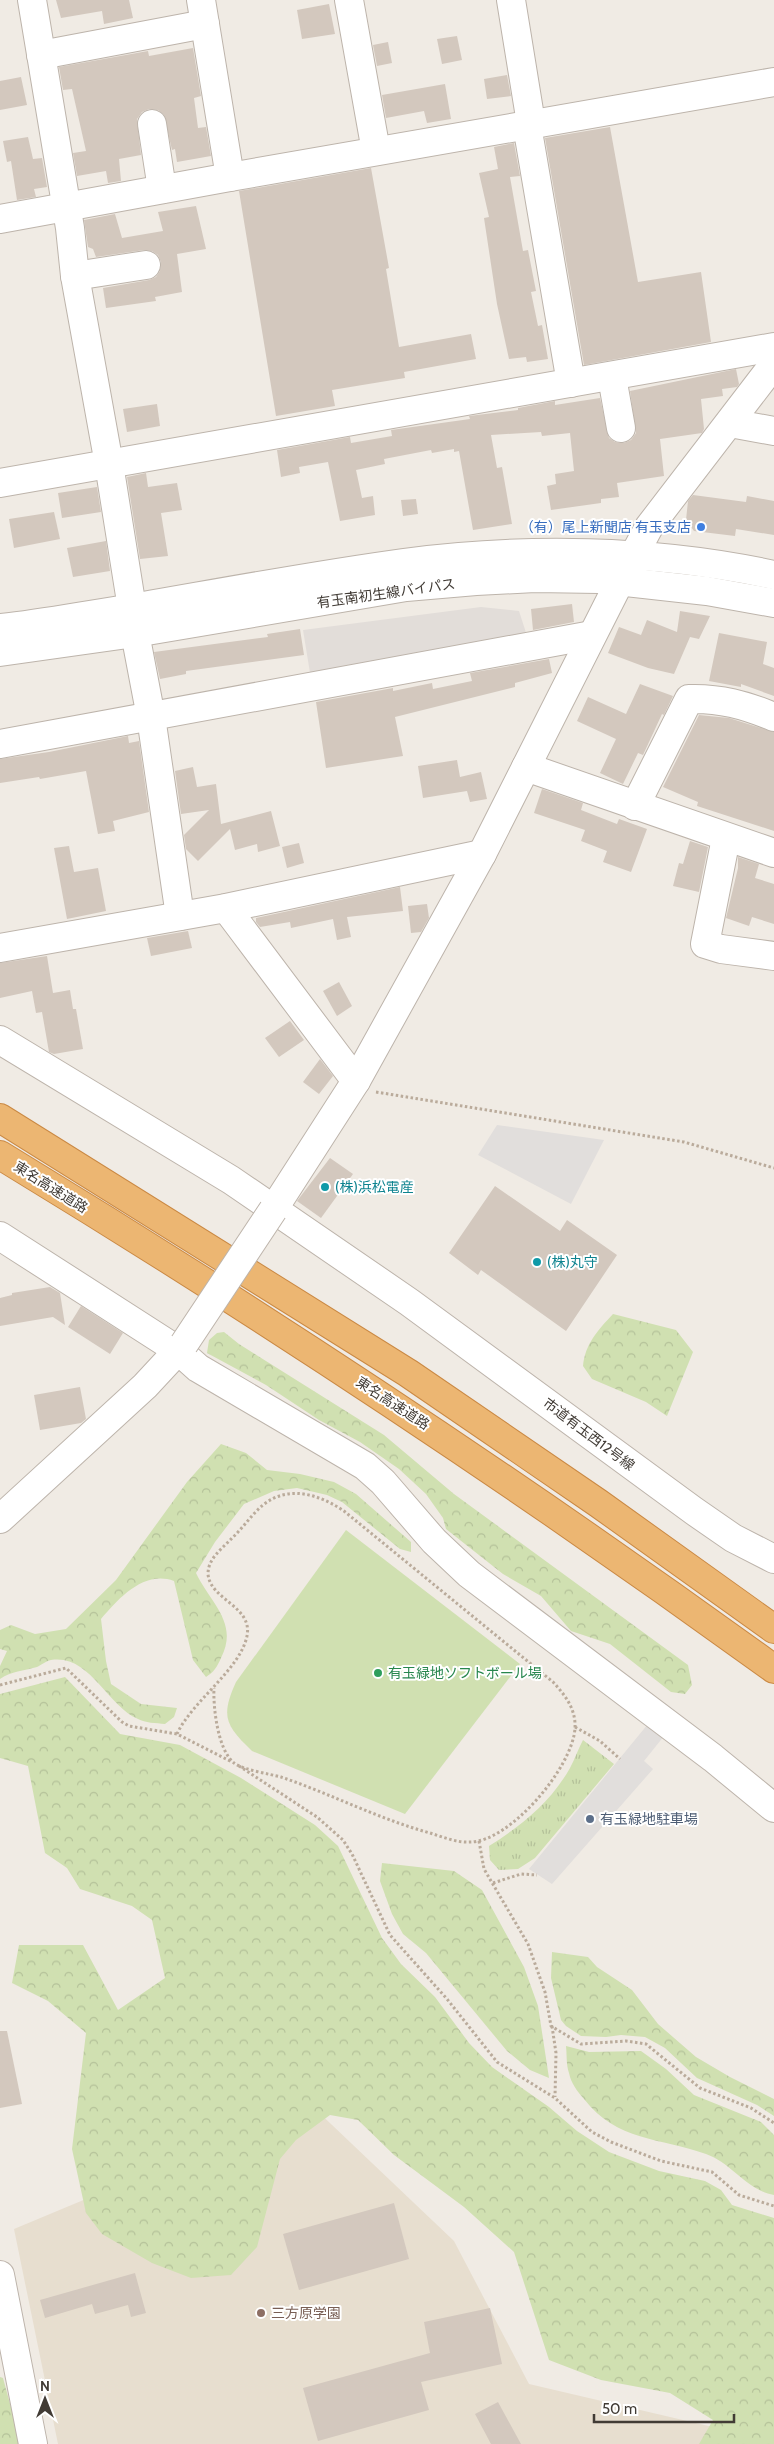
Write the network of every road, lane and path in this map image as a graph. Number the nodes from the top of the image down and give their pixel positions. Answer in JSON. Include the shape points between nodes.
{"nodes":[{"id":1,"x":32,"y":0,"type":"edge"},
{"id":2,"x":349,"y":0,"type":"edge"},
{"id":3,"x":511,"y":0,"type":"edge"},
{"id":4,"x":203,"y":12,"type":"edge"},
{"id":5,"x":41,"y":55,"type":"junction"},
{"id":6,"x":774,"y":82,"type":"edge"},
{"id":7,"x":152,"y":124,"type":"dead end"},
{"id":8,"x":530,"y":125,"type":"junction"},
{"id":9,"x":376,"y":151,"type":"junction"},
{"id":10,"x":230,"y":176,"type":"junction"},
{"id":11,"x":162,"y":189,"type":"junction"},
{"id":12,"x":66,"y":206,"type":"junction"},
{"id":13,"x":0,"y":219,"type":"edge"},
{"id":14,"x":146,"y":265,"type":"dead end"},
{"id":15,"x":76,"y":276,"type":"junction"},
{"id":16,"x":774,"y":347,"type":"edge"},
{"id":17,"x":774,"y":364,"type":"edge"},
{"id":18,"x":612,"y":377,"type":"junction"},
{"id":19,"x":571,"y":383,"type":"junction"},
{"id":20,"x":730,"y":423,"type":"junction"},
{"id":21,"x":621,"y":428,"type":"dead end"},
{"id":22,"x":774,"y":431,"type":"edge"},
{"id":23,"x":109,"y":464,"type":"junction"},
{"id":24,"x":0,"y":483,"type":"edge"},
{"id":25,"x":633,"y":556,"type":"junction"},
{"id":26,"x":774,"y":575,"type":"edge"},
{"id":27,"x":620,"y":581,"type":"junction"},
{"id":28,"x":774,"y":603,"type":"edge"},
{"id":29,"x":134,"y":620,"type":"junction"},
{"id":30,"x":0,"y":628,"type":"edge"},
{"id":31,"x":592,"y":635,"type":"junction"},
{"id":32,"x":0,"y":652,"type":"edge"},
{"id":33,"x":151,"y":716,"type":"junction"},
{"id":34,"x":774,"y":717,"type":"edge"},
{"id":35,"x":0,"y":744,"type":"edge"},
{"id":36,"x":526,"y":767,"type":"junction"},
{"id":37,"x":635,"y":806,"type":"junction"},
{"id":38,"x":726,"y":838,"type":"junction"},
{"id":39,"x":482,"y":854,"type":"junction"},
{"id":40,"x":774,"y":854,"type":"edge"},
{"id":41,"x":226,"y":908,"type":"junction"},
{"id":42,"x":180,"y":916,"type":"junction"},
{"id":43,"x":0,"y":948,"type":"edge"},
{"id":44,"x":774,"y":956,"type":"edge"},
{"id":45,"x":0,"y":1040,"type":"edge"},
{"id":46,"x":356,"y":1080,"type":"junction"},
{"id":47,"x":0,"y":1118,"type":"edge"},
{"id":48,"x":0,"y":1155,"type":"edge"},
{"id":49,"x":774,"y":1168,"type":"edge"},
{"id":50,"x":273,"y":1210,"type":"junction"},
{"id":51,"x":0,"y":1236,"type":"edge"},
{"id":52,"x":181,"y":1348,"type":"junction"},
{"id":53,"x":0,"y":1519,"type":"edge"},
{"id":54,"x":774,"y":1559,"type":"edge"},
{"id":55,"x":701,"y":1576,"type":"junction"},
{"id":56,"x":682,"y":1602,"type":"junction"},
{"id":57,"x":774,"y":1622,"type":"edge"},
{"id":58,"x":774,"y":1629,"type":"edge"},
{"id":59,"x":774,"y":1669,"type":"edge"},
{"id":60,"x":0,"y":1685,"type":"edge"},
{"id":61,"x":774,"y":1686,"type":"edge"},
{"id":62,"x":214,"y":1688,"type":"junction"},
{"id":63,"x":575,"y":1727,"type":"junction"},
{"id":64,"x":177,"y":1734,"type":"junction"},
{"id":65,"x":620,"y":1759,"type":"dead end"},
{"id":66,"x":235,"y":1763,"type":"junction"},
{"id":67,"x":774,"y":1808,"type":"edge"},
{"id":68,"x":479,"y":1841,"type":"junction"},
{"id":69,"x":537,"y":1875,"type":"dead end"},
{"id":70,"x":493,"y":1883,"type":"junction"},
{"id":71,"x":552,"y":2026,"type":"junction"},
{"id":72,"x":555,"y":2098,"type":"junction"},
{"id":73,"x":774,"y":2123,"type":"edge"},
{"id":74,"x":774,"y":2206,"type":"edge"},
{"id":75,"x":0,"y":2275,"type":"edge"},
{"id":76,"x":33,"y":2444,"type":"edge"}],
"edges":[{"from":1,"to":5,"type":"street"},
{"from":2,"to":9,"type":"street"},
{"from":3,"to":8,"type":"street"},
{"from":4,"to":5,"type":"street"},
{"from":4,"to":10,"type":"street"},
{"from":5,"to":12,"type":"street"},
{"from":6,"to":8,"type":"street"},
{"from":7,"to":11,"type":"street"},
{"from":8,"to":9,"type":"street"},
{"from":8,"to":19,"type":"street","via":[[529,137]]},
{"from":9,"to":10,"type":"street"},
{"from":10,"to":11,"type":"street"},
{"from":11,"to":12,"type":"street"},
{"from":12,"to":13,"type":"street"},
{"from":12,"to":15,"type":"street"},
{"from":14,"to":15,"type":"street"},
{"from":15,"to":23,"type":"street"},
{"from":16,"to":18,"type":"street"},
{"from":17,"to":20,"type":"street"},
{"from":18,"to":19,"type":"street"},
{"from":18,"to":21,"type":"street"},
{"from":19,"to":23,"type":"street"},
{"from":20,"to":22,"type":"street"},
{"from":20,"to":25,"type":"street","via":[[658,516]]},
{"from":23,"to":24,"type":"street"},
{"from":23,"to":29,"type":"street"},
{"from":25,"to":26,"type":"street","name":"有玉南初生線バイパス","via":[[714,564]]},
{"from":25,"to":27,"type":"street"},
{"from":25,"to":29,"type":"street","name":"有玉南初生線バイパス","via":[[512,555],[404,563]]},
{"from":27,"to":28,"type":"street","name":"有玉南初生線バイパス"},
{"from":27,"to":29,"type":"street","name":"有玉南初生線バイパス","via":[[535,578],[406,587]]},
{"from":27,"to":31,"type":"street"},
{"from":29,"to":30,"type":"street","name":"有玉南初生線バイパス"},
{"from":29,"to":32,"type":"street","name":"有玉南初生線バイパス"},
{"from":29,"to":33,"type":"street"},
{"from":31,"to":33,"type":"street"},
{"from":31,"to":36,"type":"street"},
{"from":33,"to":35,"type":"street"},
{"from":33,"to":42,"type":"street"},
{"from":34,"to":37,"type":"street","via":[[728,701],[689,699]]},
{"from":36,"to":37,"type":"street"},
{"from":36,"to":39,"type":"street"},
{"from":37,"to":38,"type":"street"},
{"from":38,"to":40,"type":"street"},
{"from":38,"to":44,"type":"street","via":[[705,944]]},
{"from":39,"to":41,"type":"street"},
{"from":39,"to":46,"type":"street"},
{"from":41,"to":42,"type":"street"},
{"from":41,"to":46,"type":"street"},
{"from":42,"to":43,"type":"street"},
{"from":45,"to":50,"type":"street","name":"市道有玉西12号線","via":[[231,1180]]},
{"from":46,"to":49,"type":"path","via":[[381,1094],[684,1142]]},
{"from":46,"to":50,"type":"street"},
{"from":47,"to":55,"type":"highway","via":[[408,1372]]},
{"from":48,"to":56,"type":"highway","name":"東名高速道路","via":[[390,1401]]},
{"from":50,"to":52,"type":"street","bridge":true},
{"from":50,"to":54,"type":"street","name":"市道有玉西12号線","via":[[409,1302],[694,1511],[733,1538]]},
{"from":51,"to":52,"type":"street"},
{"from":52,"to":53,"type":"street","via":[[146,1386]]},
{"from":52,"to":67,"type":"street","via":[[198,1368],[374,1473],[434,1541],[469,1574],[713,1758]]},
{"from":55,"to":57,"type":"highway"},
{"from":55,"to":58,"type":"highway"},
{"from":56,"to":59,"type":"highway","name":"東名高速道路"},
{"from":56,"to":61,"type":"highway"},
{"from":60,"to":64,"type":"path","via":[[66,1668],[122,1722]]},
{"from":62,"to":63,"type":"path","via":[[241,1650],[247,1626],[244,1617],[218,1592],[208,1576],[210,1563],[264,1504],[290,1493],[304,1494],[324,1499],[344,1511],[553,1682],[573,1710]]},
{"from":62,"to":64,"type":"path","via":[[183,1721]]},
{"from":62,"to":66,"type":"path","via":[[213,1701],[222,1746]]},
{"from":63,"to":65,"type":"path","via":[[600,1741]]},
{"from":63,"to":68,"type":"path","via":[[571,1744],[547,1789],[508,1826]]},
{"from":64,"to":66,"type":"path"},
{"from":66,"to":68,"type":"path","via":[[406,1827],[456,1841]]},
{"from":66,"to":72,"type":"path","via":[[331,1828],[352,1854],[390,1935],[402,1951],[447,1999],[497,2062]]},
{"from":68,"to":70,"type":"path","via":[[484,1868]]},
{"from":69,"to":70,"type":"path","via":[[521,1874]]},
{"from":70,"to":71,"type":"path","via":[[528,1944]]},
{"from":71,"to":72,"type":"path","via":[[556,2053]]},
{"from":71,"to":73,"type":"path","via":[[581,2044],[626,2041],[646,2044],[700,2088],[752,2108]]},
{"from":72,"to":74,"type":"path","via":[[592,2132],[611,2142],[661,2161],[712,2172],[739,2194]]},
{"from":75,"to":76,"type":"street"}]}
